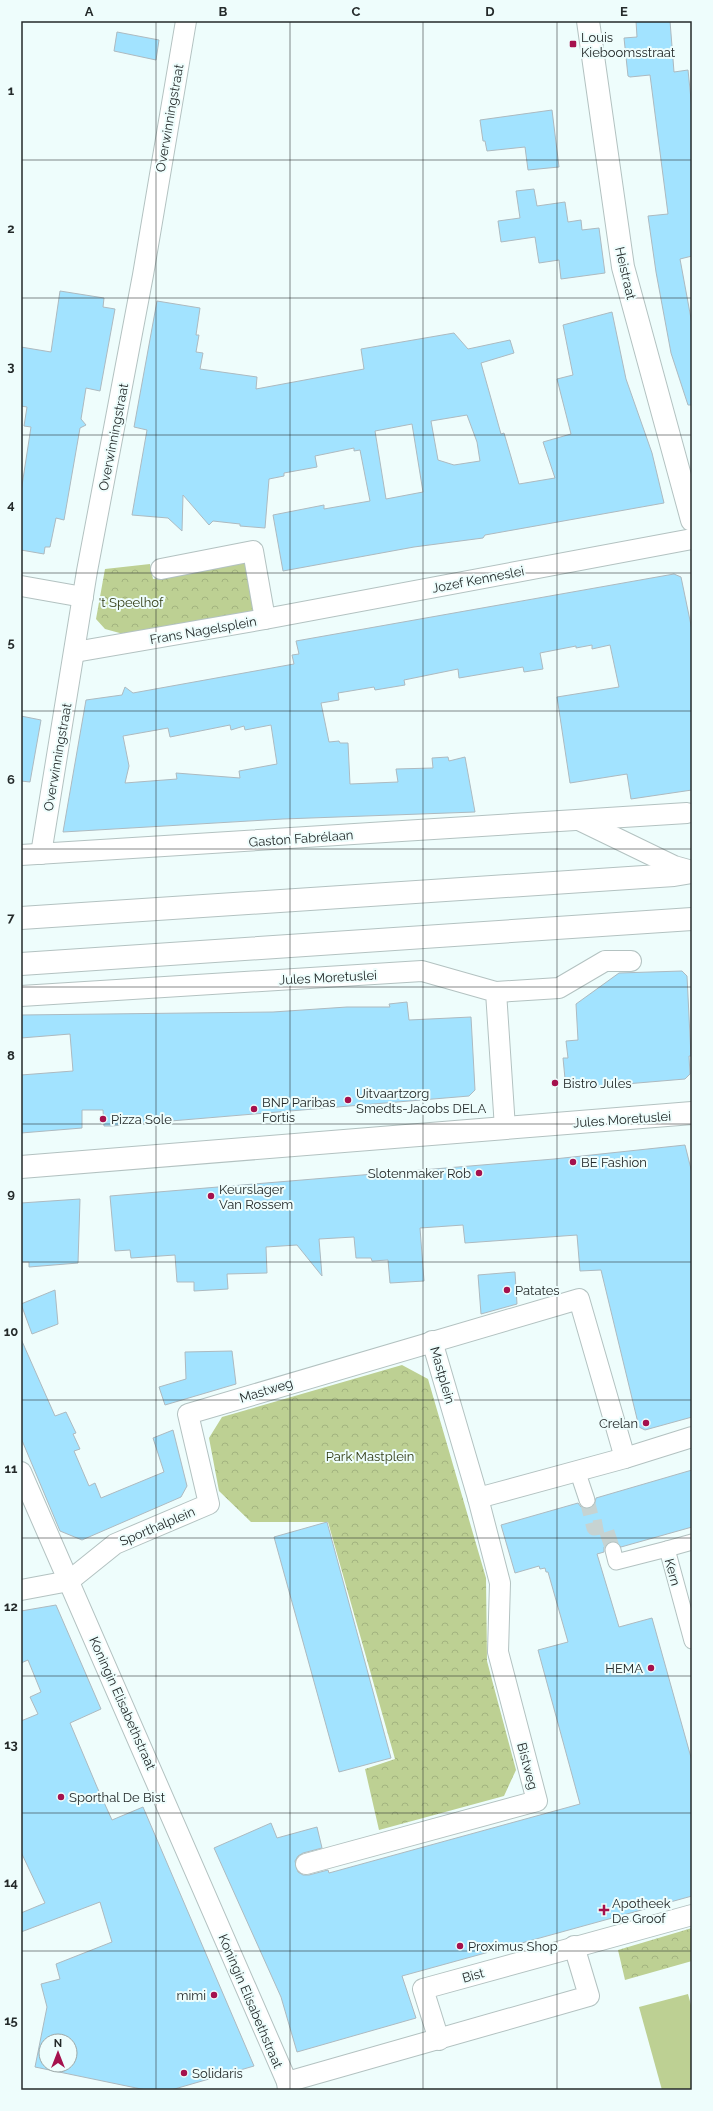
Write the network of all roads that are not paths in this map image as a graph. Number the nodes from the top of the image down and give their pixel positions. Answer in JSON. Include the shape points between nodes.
{"nodes":[{"id":1,"x":186,"y":21,"type":"edge"},
{"id":2,"x":588,"y":21,"type":"edge"},
{"id":3,"x":692,"y":520,"type":"edge"},
{"id":4,"x":692,"y":539,"type":"edge"},
{"id":5,"x":161,"y":569,"type":"dead end"},
{"id":6,"x":21,"y":586,"type":"edge"},
{"id":7,"x":83,"y":597,"type":"junction"},
{"id":8,"x":264,"y":619,"type":"junction"},
{"id":9,"x":76,"y":652,"type":"junction"},
{"id":10,"x":687,"y":813,"type":"dead end"},
{"id":11,"x":580,"y":820,"type":"junction"},
{"id":12,"x":41,"y":854,"type":"junction"},
{"id":13,"x":21,"y":855,"type":"edge"},
{"id":14,"x":692,"y":872,"type":"edge"},
{"id":15,"x":21,"y":918,"type":"edge"},
{"id":16,"x":692,"y":919,"type":"edge"},
{"id":17,"x":631,"y":961,"type":"dead end"},
{"id":18,"x":21,"y":964,"type":"edge"},
{"id":19,"x":496,"y":992,"type":"junction"},
{"id":20,"x":21,"y":996,"type":"edge"},
{"id":21,"x":692,"y":1113,"type":"edge"},
{"id":22,"x":505,"y":1128,"type":"junction"},
{"id":23,"x":21,"y":1167,"type":"edge"},
{"id":24,"x":432,"y":1341,"type":"junction"},
{"id":25,"x":692,"y":1437,"type":"edge"},
{"id":26,"x":625,"y":1458,"type":"junction"},
{"id":27,"x":577,"y":1470,"type":"junction"},
{"id":28,"x":21,"y":1472,"type":"edge"},
{"id":29,"x":478,"y":1498,"type":"junction"},
{"id":30,"x":587,"y":1500,"type":"tunnel mouth"},
{"id":31,"x":210,"y":1504,"type":"joint"},
{"id":32,"x":692,"y":1542,"type":"edge"},
{"id":33,"x":667,"y":1549,"type":"junction"},
{"id":34,"x":613,"y":1550,"type":"tunnel mouth"},
{"id":35,"x":69,"y":1582,"type":"junction"},
{"id":36,"x":21,"y":1590,"type":"edge"},
{"id":37,"x":692,"y":1641,"type":"edge"},
{"id":38,"x":306,"y":1864,"type":"dead end"},
{"id":39,"x":692,"y":1915,"type":"edge"},
{"id":40,"x":574,"y":1946,"type":"junction"},
{"id":41,"x":439,"y":2040,"type":"junction"},
{"id":42,"x":287,"y":2086,"type":"edge"}],
"edges":[{"from":1,"to":7,"type":"street","name":"Overwinningstraat","via":[[143,275]]},
{"from":2,"to":3,"type":"main road","name":"Heistraat","via":[[623,267]]},
{"from":4,"to":8,"type":"street","name":"Jozef Kenneslei"},
{"from":5,"to":8,"type":"street","name":"Frans Nagelsplein","via":[[253,551]]},
{"from":6,"to":7,"type":"street"},
{"from":7,"to":9,"type":"street","name":"Overwinningstraat"},
{"from":8,"to":9,"type":"street","name":"Frans Nagelsplein"},
{"from":9,"to":12,"type":"street","name":"Overwinningstraat"},
{"from":10,"to":11,"type":"street","name":"Gaston Fabrélaan"},
{"from":11,"to":12,"type":"street","name":"Gaston Fabrélaan"},
{"from":11,"to":14,"type":"street","name":"Gaston Fabrélaan","via":[[674,866]]},
{"from":12,"to":13,"type":"street","name":"Gaston Fabrélaan"},
{"from":14,"to":15,"type":"main road"},
{"from":16,"to":18,"type":"main road"},
{"from":17,"to":19,"type":"street","name":"Jules Moretuslei","via":[[605,961],[559,988]]},
{"from":19,"to":20,"type":"street","name":"Jules Moretuslei","via":[[422,972]]},
{"from":19,"to":22,"type":"street"},
{"from":21,"to":22,"type":"main road","name":"Jules Moretuslei"},
{"from":22,"to":23,"type":"main road","name":"Jules Moretuslei"},
{"from":24,"to":26,"type":"street","name":"Mastplein","via":[[579,1299]]},
{"from":24,"to":29,"type":"street","name":"Mastplein"},
{"from":24,"to":31,"type":"street","name":"Mastweg","via":[[188,1414]]},
{"from":25,"to":26,"type":"street"},
{"from":26,"to":27,"type":"street"},
{"from":27,"to":29,"type":"street"},
{"from":27,"to":30,"type":"street"},
{"from":28,"to":35,"type":"street","name":"Koningin Elisabethstraat"},
{"from":29,"to":38,"type":"street","name":"Bistweg","via":[[500,1583],[498,1652],[537,1801]]},
{"from":31,"to":35,"type":"street","name":"Sporthalplein","via":[[115,1544]]},
{"from":32,"to":33,"type":"street","name":"Kern"},
{"from":33,"to":34,"type":"street","name":"Kern","via":[[616,1562]]},
{"from":33,"to":37,"type":"street","name":"Kern"},
{"from":35,"to":36,"type":"street"},
{"from":35,"to":42,"type":"street","name":"Koningin Elisabethstraat"},
{"from":39,"to":40,"type":"street","name":"Bist"},
{"from":40,"to":41,"type":"street","via":[[589,1996]]},
{"from":40,"to":41,"type":"street","name":"Bist","via":[[423,1989]]},
{"from":41,"to":42,"type":"street"}]}
